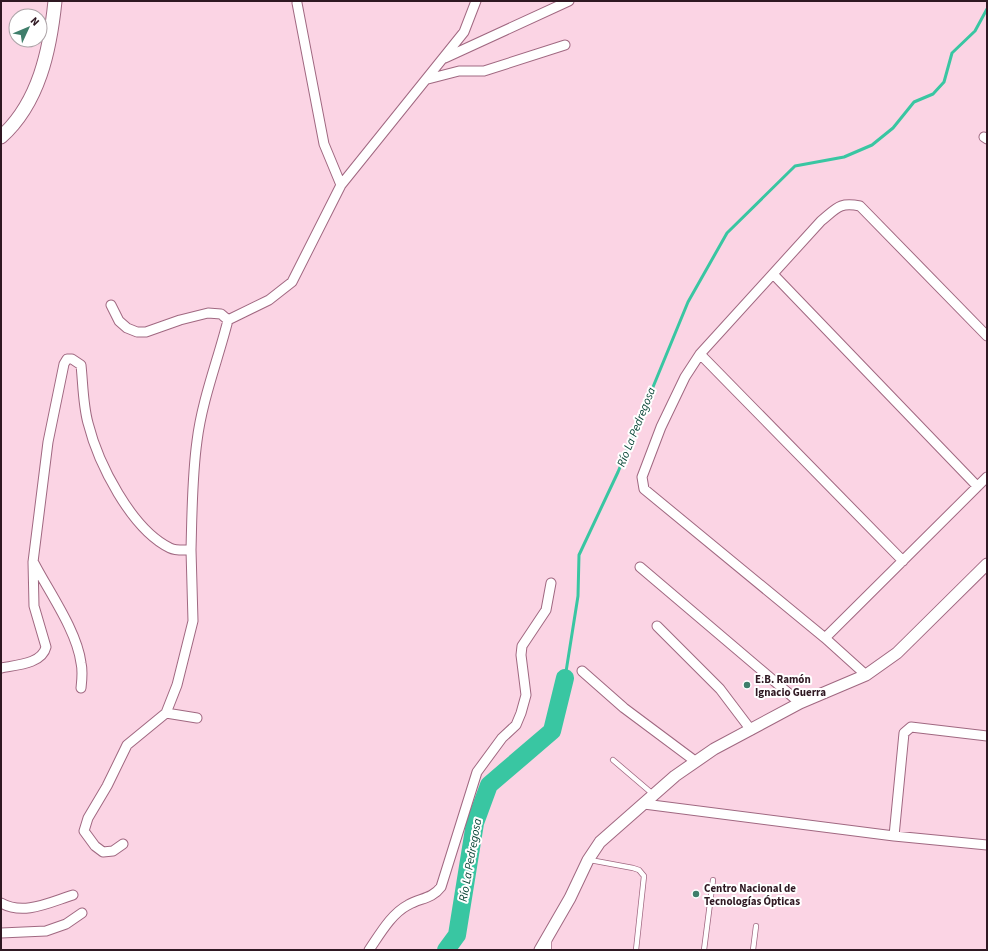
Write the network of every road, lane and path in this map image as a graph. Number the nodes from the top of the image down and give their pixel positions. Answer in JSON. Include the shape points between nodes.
{"nodes":[{"id":1,"x":55,"y":1,"type":"edge"},
{"id":2,"x":476,"y":1,"type":"edge"},
{"id":3,"x":569,"y":1,"type":"edge"},
{"id":4,"x":297,"y":3,"type":"dead end"},
{"id":5,"x":565,"y":45,"type":"dead end"},
{"id":6,"x":444,"y":58,"type":"junction"},
{"id":7,"x":428,"y":79,"type":"junction"},
{"id":8,"x":1,"y":137,"type":"edge"},
{"id":9,"x":341,"y":185,"type":"junction"},
{"id":10,"x":773,"y":274,"type":"junction"},
{"id":11,"x":111,"y":305,"type":"dead end"},
{"id":12,"x":228,"y":320,"type":"junction"},
{"id":13,"x":987,"y":336,"type":"edge"},
{"id":14,"x":700,"y":354,"type":"junction"},
{"id":15,"x":987,"y":477,"type":"edge"},
{"id":16,"x":978,"y":486,"type":"junction"},
{"id":17,"x":191,"y":550,"type":"junction"},
{"id":18,"x":903,"y":561,"type":"junction"},
{"id":19,"x":33,"y":562,"type":"junction"},
{"id":20,"x":987,"y":564,"type":"edge"},
{"id":21,"x":640,"y":567,"type":"dead end"},
{"id":22,"x":551,"y":583,"type":"dead end"},
{"id":23,"x":657,"y":626,"type":"dead end"},
{"id":24,"x":825,"y":638,"type":"junction"},
{"id":25,"x":1,"y":668,"type":"edge"},
{"id":26,"x":582,"y":671,"type":"dead end"},
{"id":27,"x":866,"y":675,"type":"junction"},
{"id":28,"x":81,"y":688,"type":"dead end"},
{"id":29,"x":800,"y":703,"type":"junction"},
{"id":30,"x":166,"y":714,"type":"junction"},
{"id":31,"x":197,"y":718,"type":"dead end"},
{"id":32,"x":751,"y":730,"type":"junction"},
{"id":33,"x":987,"y":736,"type":"edge"},
{"id":34,"x":612,"y":760,"type":"dead end"},
{"id":35,"x":695,"y":761,"type":"junction"},
{"id":36,"x":654,"y":795,"type":"junction"},
{"id":37,"x":644,"y":804,"type":"junction"},
{"id":38,"x":894,"y":836,"type":"junction"},
{"id":39,"x":123,"y":844,"type":"dead end"},
{"id":40,"x":987,"y":845,"type":"edge"},
{"id":41,"x":588,"y":860,"type":"junction"},
{"id":42,"x":713,"y":880,"type":"dead end"},
{"id":43,"x":73,"y":895,"type":"dead end"},
{"id":44,"x":1,"y":903,"type":"edge"},
{"id":45,"x":82,"y":913,"type":"dead end"},
{"id":46,"x":756,"y":926,"type":"dead end"},
{"id":47,"x":1,"y":933,"type":"edge"},
{"id":48,"x":549,"y":935,"type":"junction"},
{"id":49,"x":369,"y":950,"type":"edge"},
{"id":50,"x":540,"y":950,"type":"edge"},
{"id":51,"x":550,"y":950,"type":"edge"},
{"id":52,"x":636,"y":950,"type":"edge"},
{"id":53,"x":704,"y":950,"type":"edge"},
{"id":54,"x":753,"y":950,"type":"edge"}],
"edges":[{"from":1,"to":8,"type":"main road","via":[[52,37],[33,98]]},
{"from":2,"to":6,"type":"street","via":[[464,32]]},
{"from":3,"to":6,"type":"street"},
{"from":4,"to":9,"type":"street","via":[[324,144]]},
{"from":5,"to":7,"type":"street","via":[[484,71],[459,71]]},
{"from":6,"to":7,"type":"street"},
{"from":7,"to":9,"type":"street"},
{"from":9,"to":12,"type":"street","via":[[292,282],[269,300]]},
{"from":10,"to":13,"type":"street","via":[[836,209],[847,204],[860,206]]},
{"from":10,"to":14,"type":"street"},
{"from":10,"to":16,"type":"street"},
{"from":11,"to":12,"type":"street","via":[[119,321],[137,332],[146,332],[208,313],[221,314]]},
{"from":12,"to":17,"type":"street","via":[[197,440]]},
{"from":14,"to":18,"type":"street"},
{"from":14,"to":24,"type":"street","via":[[661,427],[642,477],[644,489]]},
{"from":15,"to":16,"type":"street"},
{"from":16,"to":18,"type":"street"},
{"from":17,"to":19,"type":"street","via":[[171,549],[148,534],[136,521],[98,453],[88,422],[81,365],[67,359],[59,382],[48,442]]},
{"from":17,"to":30,"type":"street","via":[[193,621],[177,685]]},
{"from":18,"to":24,"type":"street"},
{"from":19,"to":25,"type":"street","via":[[34,606],[45,640],[44,652],[25,664]]},
{"from":19,"to":28,"type":"street","via":[[56,601],[73,638],[81,662]]},
{"from":20,"to":27,"type":"street","via":[[897,653]]},
{"from":21,"to":29,"type":"street"},
{"from":22,"to":49,"type":"street","via":[[546,610],[522,646],[526,695],[521,713],[516,725],[502,738],[477,772],[441,887],[431,897],[408,905],[393,916]]},
{"from":23,"to":32,"type":"street","via":[[720,690]]},
{"from":24,"to":27,"type":"street"},
{"from":26,"to":35,"type":"street","via":[[624,708]]},
{"from":27,"to":29,"type":"street"},
{"from":29,"to":32,"type":"street"},
{"from":30,"to":31,"type":"street"},
{"from":30,"to":39,"type":"street","via":[[127,745],[108,786],[88,818],[84,831],[103,852],[113,851]]},
{"from":32,"to":35,"type":"street"},
{"from":33,"to":38,"type":"street","via":[[911,727],[904,733]]},
{"from":34,"to":36,"type":"lane"},
{"from":35,"to":36,"type":"street"},
{"from":36,"to":37,"type":"street"},
{"from":37,"to":38,"type":"street"},
{"from":37,"to":41,"type":"street","via":[[600,842]]},
{"from":38,"to":40,"type":"street"},
{"from":41,"to":48,"type":"street"},
{"from":41,"to":52,"type":"lane","via":[[639,870],[644,876]]},
{"from":42,"to":53,"type":"lane"},
{"from":43,"to":44,"type":"street","via":[[23,910],[10,908]]},
{"from":45,"to":47,"type":"street","via":[[66,924],[46,931]]},
{"from":46,"to":54,"type":"lane"},
{"from":48,"to":50,"type":"street"},
{"from":48,"to":51,"type":"lane"}]}
